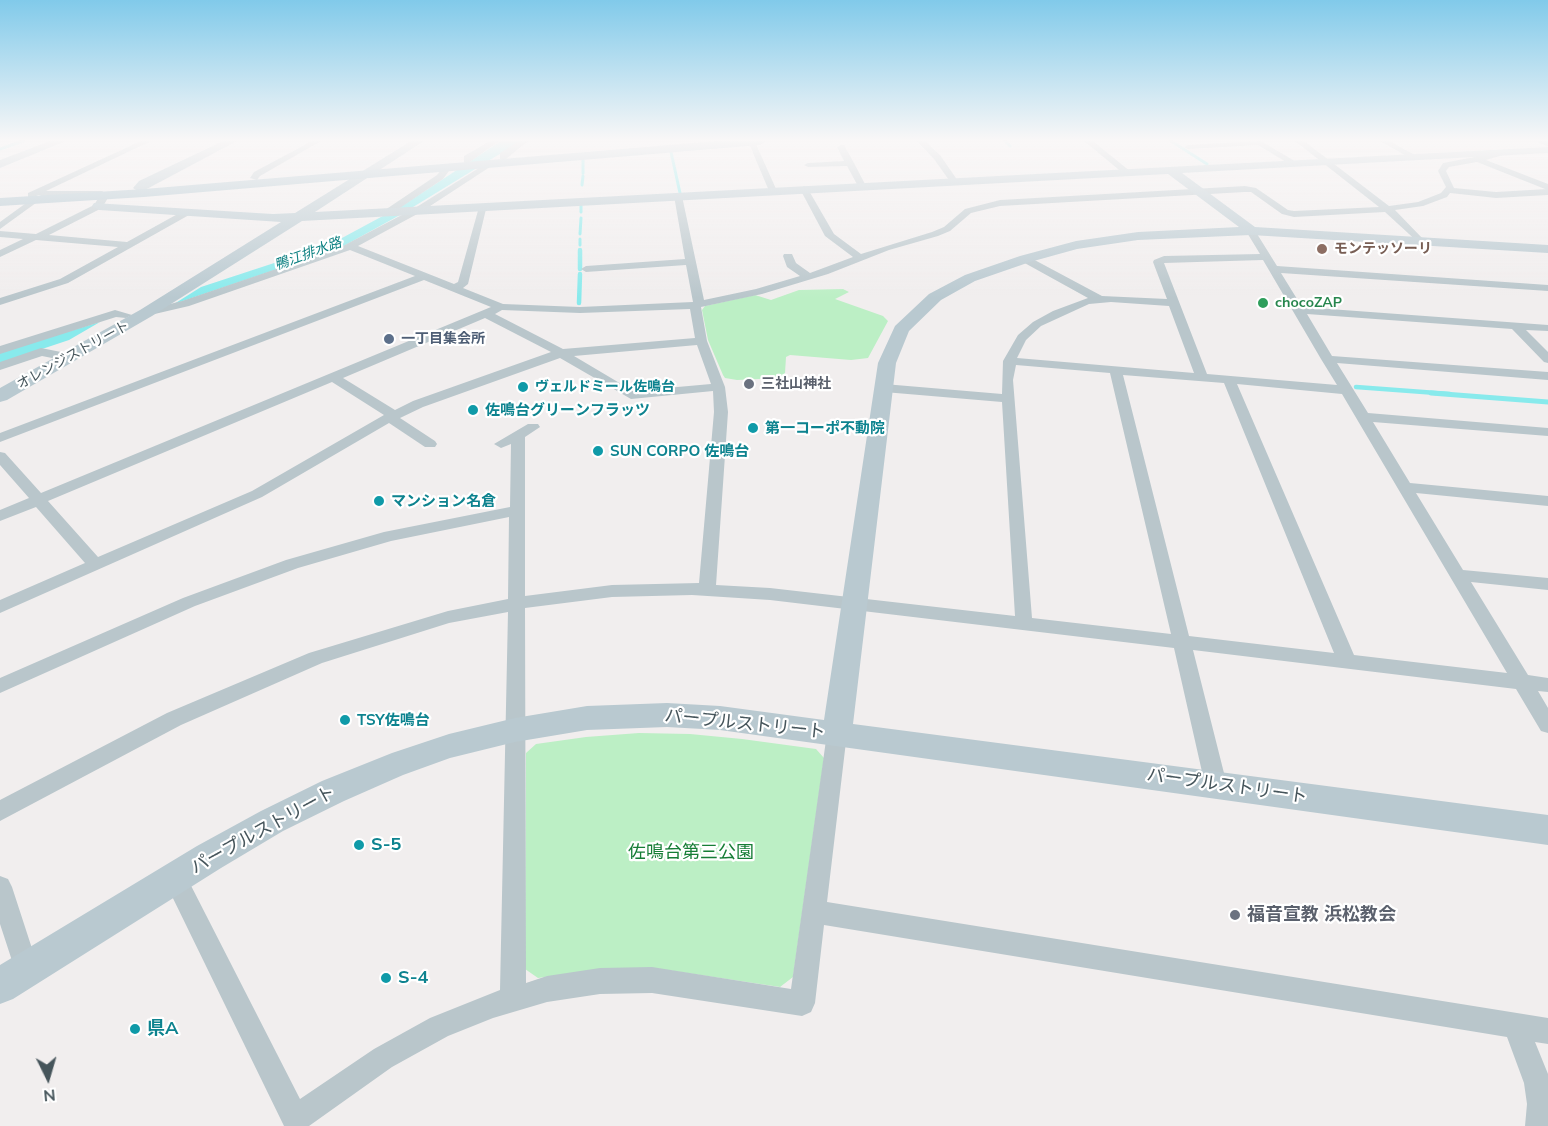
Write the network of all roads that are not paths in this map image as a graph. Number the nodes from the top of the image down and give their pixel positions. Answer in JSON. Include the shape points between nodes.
{"nodes":[{"id":1,"x":42,"y":194,"type":"edge"},
{"id":2,"x":68,"y":194,"type":"edge"},
{"id":3,"x":169,"y":194,"type":"edge"},
{"id":4,"x":325,"y":194,"type":"edge"},
{"id":5,"x":332,"y":194,"type":"edge"},
{"id":6,"x":416,"y":194,"type":"edge"},
{"id":7,"x":441,"y":194,"type":"edge"},
{"id":8,"x":725,"y":194,"type":"edge"},
{"id":9,"x":807,"y":194,"type":"edge"},
{"id":10,"x":1169,"y":194,"type":"edge"},
{"id":11,"x":1202,"y":194,"type":"edge"},
{"id":12,"x":1258,"y":194,"type":"edge"},
{"id":13,"x":1354,"y":194,"type":"edge"},
{"id":14,"x":1365,"y":194,"type":"edge"},
{"id":15,"x":1446,"y":194,"type":"edge"},
{"id":16,"x":1483,"y":194,"type":"edge"},
{"id":17,"x":1511,"y":194,"type":"edge"},
{"id":18,"x":0,"y":196,"type":"edge"},
{"id":19,"x":37,"y":196,"type":"junction"},
{"id":20,"x":678,"y":196,"type":"junction"},
{"id":21,"x":102,"y":201,"type":"junction"},
{"id":22,"x":0,"y":202,"type":"edge"},
{"id":23,"x":484,"y":207,"type":"junction"},
{"id":24,"x":1388,"y":209,"type":"junction"},
{"id":25,"x":414,"y":210,"type":"junction"},
{"id":26,"x":1372,"y":210,"type":"junction"},
{"id":27,"x":389,"y":212,"type":"junction"},
{"id":28,"x":186,"y":213,"type":"junction"},
{"id":29,"x":299,"y":216,"type":"junction"},
{"id":30,"x":284,"y":217,"type":"junction"},
{"id":31,"x":0,"y":226,"type":"edge"},
{"id":32,"x":1251,"y":231,"type":"junction"},
{"id":33,"x":0,"y":234,"type":"edge"},
{"id":34,"x":36,"y":237,"type":"junction"},
{"id":35,"x":1421,"y":242,"type":"junction"},
{"id":36,"x":130,"y":245,"type":"junction"},
{"id":37,"x":351,"y":247,"type":"junction"},
{"id":38,"x":1543,"y":253,"type":"edge"},
{"id":39,"x":0,"y":254,"type":"edge"},
{"id":40,"x":788,"y":256,"type":"dead end"},
{"id":41,"x":858,"y":257,"type":"junction"},
{"id":42,"x":1026,"y":259,"type":"junction"},
{"id":43,"x":691,"y":262,"type":"junction"},
{"id":44,"x":1270,"y":263,"type":"junction"},
{"id":45,"x":586,"y":269,"type":"dead end"},
{"id":46,"x":425,"y":276,"type":"junction"},
{"id":47,"x":807,"y":276,"type":"junction"},
{"id":48,"x":454,"y":288,"type":"junction"},
{"id":49,"x":1548,"y":288,"type":"edge"},
{"id":50,"x":1099,"y":299,"type":"junction"},
{"id":51,"x":0,"y":302,"type":"edge"},
{"id":52,"x":1174,"y":303,"type":"junction"},
{"id":53,"x":697,"y":305,"type":"junction"},
{"id":54,"x":501,"y":307,"type":"junction"},
{"id":55,"x":1298,"y":310,"type":"junction"},
{"id":56,"x":146,"y":313,"type":"junction"},
{"id":57,"x":485,"y":314,"type":"junction"},
{"id":58,"x":126,"y":315,"type":"junction"},
{"id":59,"x":1516,"y":326,"type":"junction"},
{"id":60,"x":1548,"y":328,"type":"edge"},
{"id":61,"x":701,"y":341,"type":"junction"},
{"id":62,"x":0,"y":350,"type":"edge"},
{"id":63,"x":561,"y":353,"type":"junction"},
{"id":64,"x":57,"y":355,"type":"junction"},
{"id":65,"x":1328,"y":359,"type":"junction"},
{"id":66,"x":1548,"y":359,"type":"edge"},
{"id":67,"x":1009,"y":361,"type":"junction"},
{"id":68,"x":0,"y":366,"type":"edge"},
{"id":69,"x":1116,"y":371,"type":"junction"},
{"id":70,"x":1548,"y":376,"type":"edge"},
{"id":71,"x":333,"y":377,"type":"junction"},
{"id":72,"x":1202,"y":378,"type":"junction"},
{"id":73,"x":1229,"y":380,"type":"junction"},
{"id":74,"x":0,"y":385,"type":"edge"},
{"id":75,"x":719,"y":387,"type":"junction"},
{"id":76,"x":884,"y":388,"type":"junction"},
{"id":77,"x":1346,"y":390,"type":"junction"},
{"id":78,"x":0,"y":396,"type":"edge"},
{"id":79,"x":1008,"y":399,"type":"junction"},
{"id":80,"x":391,"y":416,"type":"junction"},
{"id":81,"x":1362,"y":417,"type":"junction"},
{"id":82,"x":1548,"y":432,"type":"edge"},
{"id":83,"x":0,"y":438,"type":"edge"},
{"id":84,"x":430,"y":444,"type":"dead end"},
{"id":85,"x":501,"y":444,"type":"dead end"},
{"id":86,"x":0,"y":456,"type":"edge"},
{"id":87,"x":1405,"y":487,"type":"junction"},
{"id":88,"x":39,"y":500,"type":"junction"},
{"id":89,"x":1548,"y":501,"type":"edge"},
{"id":90,"x":518,"y":510,"type":"junction"},
{"id":91,"x":0,"y":516,"type":"edge"},
{"id":92,"x":96,"y":565,"type":"junction"},
{"id":93,"x":1458,"y":575,"type":"junction"},
{"id":94,"x":1548,"y":584,"type":"edge"},
{"id":95,"x":707,"y":589,"type":"junction"},
{"id":96,"x":516,"y":603,"type":"junction"},
{"id":97,"x":855,"y":604,"type":"junction"},
{"id":98,"x":0,"y":607,"type":"edge"},
{"id":99,"x":1024,"y":623,"type":"junction"},
{"id":100,"x":1182,"y":642,"type":"junction"},
{"id":101,"x":1347,"y":662,"type":"junction"},
{"id":102,"x":1522,"y":682,"type":"junction"},
{"id":103,"x":1548,"y":685,"type":"edge"},
{"id":104,"x":0,"y":686,"type":"edge"},
{"id":105,"x":1548,"y":725,"type":"edge"},
{"id":106,"x":515,"y":730,"type":"junction"},
{"id":107,"x":837,"y":733,"type":"junction"},
{"id":108,"x":1216,"y":785,"type":"junction"},
{"id":109,"x":0,"y":811,"type":"edge"},
{"id":110,"x":1548,"y":830,"type":"edge"},
{"id":111,"x":176,"y":878,"type":"junction"},
{"id":112,"x":0,"y":887,"type":"edge"},
{"id":113,"x":814,"y":912,"type":"junction"},
{"id":114,"x":27,"y":970,"type":"junction"},
{"id":115,"x":0,"y":986,"type":"edge"},
{"id":116,"x":513,"y":999,"type":"junction"},
{"id":117,"x":1516,"y":1026,"type":"junction"},
{"id":118,"x":1548,"y":1031,"type":"edge"},
{"id":119,"x":1539,"y":1126,"type":"edge"}],
"edges":[{"from":1,"to":19,"type":"street"},
{"from":2,"to":19,"type":"main road"},
{"from":3,"to":21,"type":"main road"},
{"from":4,"to":30,"type":"street","name":"オレンジストリート"},
{"from":5,"to":29,"type":"street","name":"オレンジストリート"},
{"from":6,"to":27,"type":"street"},
{"from":7,"to":25,"type":"street"},
{"from":8,"to":20,"type":"street"},
{"from":9,"to":41,"type":"street","via":[[830,236]]},
{"from":10,"to":41,"type":"street","via":[[1000,202],[968,211],[935,234]]},
{"from":11,"to":32,"type":"street"},
{"from":12,"to":26,"type":"street","via":[[1294,214]]},
{"from":13,"to":26,"type":"street"},
{"from":14,"to":24,"type":"street"},
{"from":15,"to":24,"type":"street"},
{"from":16,"to":17,"type":"street"},
{"from":18,"to":19,"type":"main road"},
{"from":19,"to":21,"type":"main road"},
{"from":19,"to":21,"type":"street","via":[[90,194]]},
{"from":19,"to":22,"type":"main road"},
{"from":19,"to":31,"type":"street"},
{"from":20,"to":23,"type":"street"},
{"from":20,"to":43,"type":"street"},
{"from":21,"to":28,"type":"street"},
{"from":21,"to":34,"type":"street"},
{"from":23,"to":25,"type":"street"},
{"from":23,"to":48,"type":"street","via":[[463,284]]},
{"from":24,"to":26,"type":"street"},
{"from":24,"to":35,"type":"street"},
{"from":25,"to":27,"type":"street"},
{"from":25,"to":37,"type":"street"},
{"from":27,"to":29,"type":"street"},
{"from":28,"to":30,"type":"street"},
{"from":28,"to":36,"type":"street"},
{"from":29,"to":30,"type":"street"},
{"from":29,"to":56,"type":"street","name":"オレンジストリート"},
{"from":30,"to":58,"type":"street","name":"オレンジストリート"},
{"from":32,"to":35,"type":"street"},
{"from":32,"to":42,"type":"street","via":[[1122,238]]},
{"from":32,"to":44,"type":"street"},
{"from":33,"to":34,"type":"street"},
{"from":34,"to":36,"type":"street"},
{"from":34,"to":39,"type":"street"},
{"from":35,"to":38,"type":"street"},
{"from":36,"to":51,"type":"street","via":[[58,284]]},
{"from":37,"to":46,"type":"street"},
{"from":37,"to":56,"type":"street","via":[[185,304]]},
{"from":40,"to":47,"type":"street","via":[[791,265]]},
{"from":41,"to":47,"type":"street"},
{"from":42,"to":50,"type":"street"},
{"from":42,"to":76,"type":"street","via":[[958,284],[916,312],[891,350]]},
{"from":43,"to":45,"type":"street"},
{"from":43,"to":53,"type":"street"},
{"from":44,"to":49,"type":"street"},
{"from":44,"to":52,"type":"street","via":[[1164,259],[1158,262]]},
{"from":44,"to":55,"type":"street"},
{"from":46,"to":48,"type":"street"},
{"from":46,"to":83,"type":"street"},
{"from":47,"to":53,"type":"street"},
{"from":48,"to":54,"type":"street"},
{"from":50,"to":52,"type":"street"},
{"from":50,"to":67,"type":"street","via":[[1068,308],[1037,324],[1022,338]]},
{"from":52,"to":72,"type":"street"},
{"from":53,"to":54,"type":"street","via":[[580,310]]},
{"from":53,"to":61,"type":"street"},
{"from":54,"to":57,"type":"street"},
{"from":55,"to":59,"type":"street"},
{"from":55,"to":65,"type":"street"},
{"from":56,"to":78,"type":"street","name":"オレンジストリート"},
{"from":57,"to":63,"type":"street"},
{"from":57,"to":71,"type":"street"},
{"from":58,"to":62,"type":"street","via":[[115,313]]},
{"from":58,"to":64,"type":"street","name":"オレンジストリート"},
{"from":59,"to":60,"type":"street"},
{"from":59,"to":66,"type":"street"},
{"from":61,"to":63,"type":"street"},
{"from":61,"to":75,"type":"street"},
{"from":63,"to":75,"type":"street","via":[[631,395]]},
{"from":63,"to":80,"type":"street"},
{"from":64,"to":68,"type":"street","via":[[41,352]]},
{"from":64,"to":74,"type":"street","name":"オレンジストリート"},
{"from":65,"to":70,"type":"street"},
{"from":65,"to":77,"type":"street"},
{"from":67,"to":69,"type":"street"},
{"from":67,"to":79,"type":"street"},
{"from":69,"to":72,"type":"street"},
{"from":69,"to":100,"type":"street"},
{"from":71,"to":80,"type":"street"},
{"from":71,"to":88,"type":"street"},
{"from":72,"to":73,"type":"street"},
{"from":73,"to":77,"type":"street"},
{"from":73,"to":101,"type":"street"},
{"from":75,"to":95,"type":"street","via":[[721,412]]},
{"from":76,"to":79,"type":"street"},
{"from":76,"to":97,"type":"street"},
{"from":77,"to":81,"type":"street"},
{"from":79,"to":99,"type":"street"},
{"from":80,"to":84,"type":"street"},
{"from":80,"to":92,"type":"street","via":[[257,494]]},
{"from":81,"to":82,"type":"street"},
{"from":81,"to":87,"type":"street"},
{"from":85,"to":90,"type":"street","via":[[526,431]]},
{"from":86,"to":88,"type":"street"},
{"from":87,"to":89,"type":"street"},
{"from":87,"to":93,"type":"street"},
{"from":88,"to":91,"type":"street"},
{"from":88,"to":92,"type":"street"},
{"from":90,"to":96,"type":"street"},
{"from":90,"to":104,"type":"street","via":[[390,536],[282,568],[134,625]]},
{"from":92,"to":98,"type":"street"},
{"from":93,"to":94,"type":"street"},
{"from":93,"to":102,"type":"street"},
{"from":95,"to":96,"type":"street","via":[[612,591]]},
{"from":95,"to":97,"type":"street"},
{"from":96,"to":106,"type":"street"},
{"from":96,"to":109,"type":"street","via":[[405,629],[270,676],[174,719]]},
{"from":97,"to":99,"type":"street"},
{"from":97,"to":107,"type":"street"},
{"from":99,"to":100,"type":"street"},
{"from":100,"to":101,"type":"street"},
{"from":100,"to":108,"type":"street"},
{"from":101,"to":102,"type":"street"},
{"from":102,"to":103,"type":"street"},
{"from":102,"to":105,"type":"street"},
{"from":106,"to":107,"type":"street","name":"パープルストリート","via":[[587,718],[667,715]]},
{"from":106,"to":111,"type":"street","name":"パープルストリート","via":[[421,755],[353,782],[272,821]]},
{"from":106,"to":116,"type":"street"},
{"from":107,"to":108,"type":"street","name":"パープルストリート"},
{"from":107,"to":113,"type":"street"},
{"from":108,"to":110,"type":"street","name":"パープルストリート"},
{"from":111,"to":114,"type":"street","name":"パープルストリート"},
{"from":111,"to":116,"type":"street","via":[[295,1119],[383,1058],[429,1032]]},
{"from":112,"to":114,"type":"street"},
{"from":113,"to":116,"type":"street","via":[[802,1003],[652,980],[600,981]]},
{"from":113,"to":117,"type":"street"},
{"from":114,"to":115,"type":"street","name":"パープルストリート"},
{"from":117,"to":118,"type":"street"},
{"from":117,"to":119,"type":"street","via":[[1538,1083]]}]}
